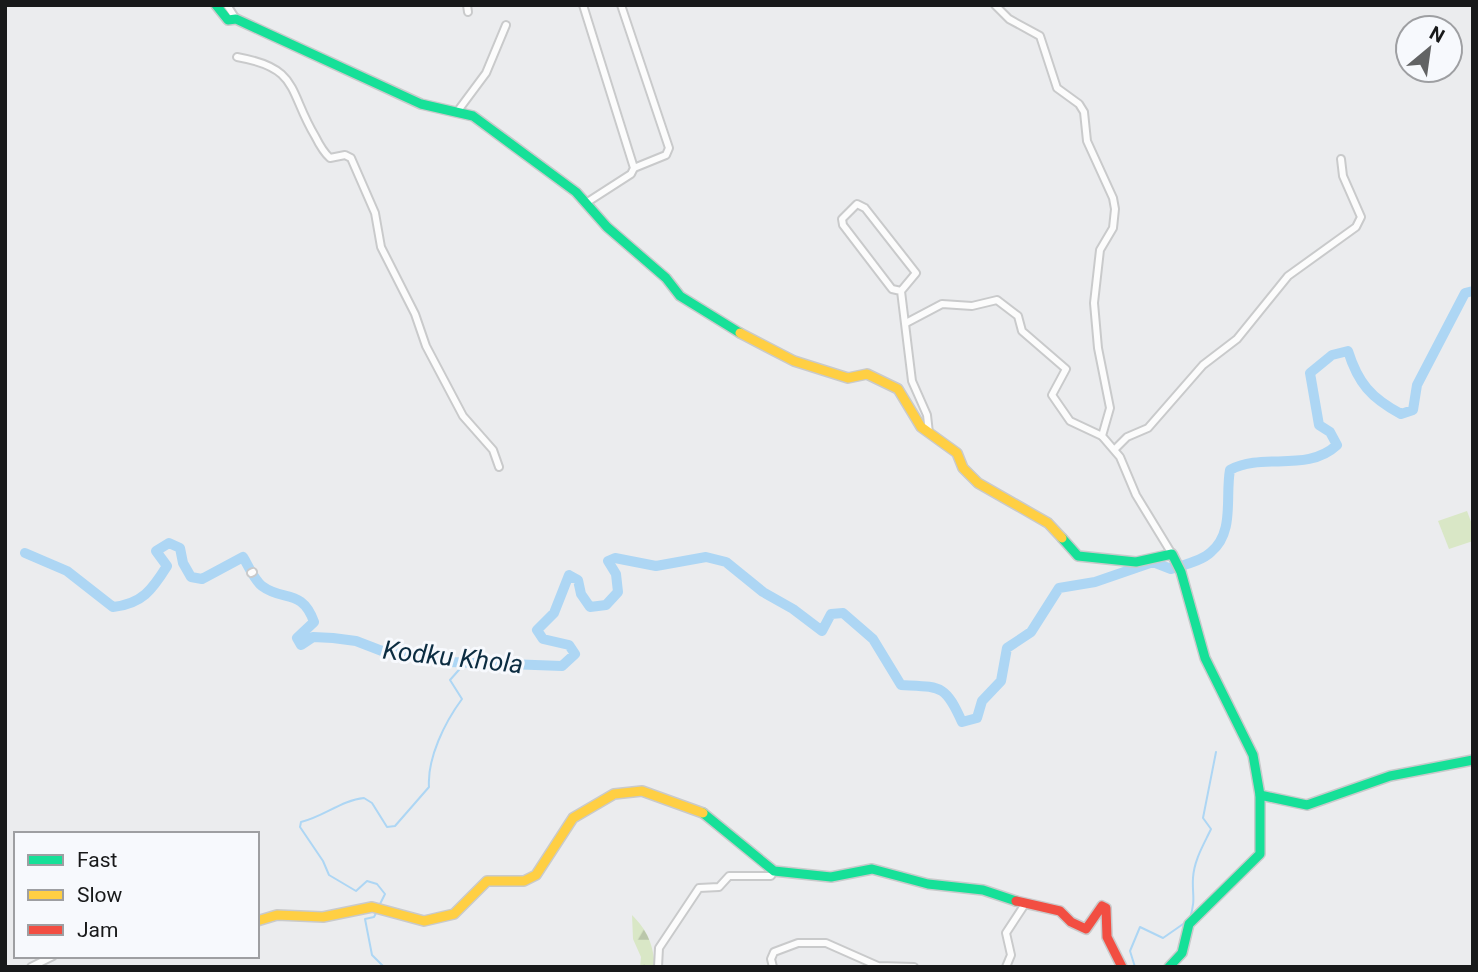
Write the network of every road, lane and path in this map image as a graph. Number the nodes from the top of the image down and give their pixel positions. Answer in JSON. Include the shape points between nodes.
{"nodes":[{"id":1,"x":216,"y":5,"type":"edge"},
{"id":2,"x":227,"y":5,"type":"edge"},
{"id":3,"x":583,"y":5,"type":"edge"},
{"id":4,"x":621,"y":5,"type":"edge"},
{"id":5,"x":995,"y":5,"type":"edge"},
{"id":6,"x":236,"y":19,"type":"junction"},
{"id":7,"x":506,"y":25,"type":"dead end"},
{"id":8,"x":237,"y":57,"type":"dead end"},
{"id":9,"x":457,"y":112,"type":"junction"},
{"id":10,"x":1342,"y":159,"type":"dead end"},
{"id":11,"x":634,"y":168,"type":"junction"},
{"id":12,"x":586,"y":203,"type":"junction"},
{"id":13,"x":901,"y":291,"type":"junction"},
{"id":14,"x":906,"y":323,"type":"junction"},
{"id":15,"x":929,"y":433,"type":"junction"},
{"id":16,"x":1102,"y":436,"type":"junction"},
{"id":17,"x":1115,"y":449,"type":"junction"},
{"id":18,"x":499,"y":467,"type":"dead end"},
{"id":19,"x":1174,"y":557,"type":"junction"},
{"id":20,"x":1473,"y":761,"type":"edge"},
{"id":21,"x":1260,"y":795,"type":"junction"},
{"id":22,"x":774,"y":872,"type":"junction"},
{"id":23,"x":1025,"y":904,"type":"junction"},
{"id":24,"x":259,"y":920,"type":"edge"},
{"id":25,"x":49,"y":958,"type":"edge"},
{"id":26,"x":31,"y":967,"type":"edge"},
{"id":27,"x":658,"y":967,"type":"edge"},
{"id":28,"x":774,"y":967,"type":"edge"},
{"id":29,"x":914,"y":967,"type":"edge"},
{"id":30,"x":1006,"y":967,"type":"edge"},
{"id":31,"x":1122,"y":967,"type":"edge"},
{"id":32,"x":1169,"y":967,"type":"edge"}],
"edges":[{"from":1,"to":6,"type":"street","via":[[228,20]]},
{"from":2,"to":6,"type":"street"},
{"from":3,"to":11,"type":"street"},
{"from":4,"to":11,"type":"street","via":[[669,148],[666,155]]},
{"from":5,"to":16,"type":"street","via":[[1009,19],[1040,36],[1057,88],[1084,111],[1093,160],[1113,198],[1115,219],[1100,250],[1094,303],[1110,408]]},
{"from":6,"to":9,"type":"street","via":[[421,104]]},
{"from":7,"to":9,"type":"street","via":[[486,73]]},
{"from":8,"to":18,"type":"street","via":[[259,62],[289,78],[325,154],[351,158],[382,247],[426,346],[463,416],[493,450]]},
{"from":9,"to":12,"type":"street","via":[[473,116],[501,134]]},
{"from":10,"to":17,"type":"street","via":[[1343,176],[1361,217],[1356,226],[1288,276],[1237,339],[1203,365],[1148,428]]},
{"from":11,"to":12,"type":"street"},
{"from":12,"to":15,"type":"street","via":[[680,296],[794,361],[848,379],[867,374],[898,389]]},
{"from":13,"to":13,"type":"street","via":[[892,289],[843,225],[842,219],[858,204],[916,273]]},
{"from":13,"to":14,"type":"street"},
{"from":14,"to":15,"type":"street","via":[[912,381]]},
{"from":14,"to":16,"type":"street","via":[[942,304],[971,306],[997,300],[1018,317],[1022,331],[1066,369],[1052,395],[1070,421]]},
{"from":15,"to":19,"type":"street","via":[[957,453],[963,468],[978,483],[1048,523],[1078,556],[1136,562]]},
{"from":16,"to":17,"type":"street"},
{"from":17,"to":19,"type":"street","via":[[1136,495]]},
{"from":19,"to":21,"type":"street","via":[[1205,658],[1253,755]]},
{"from":20,"to":21,"type":"street","via":[[1390,776],[1307,805]]},
{"from":21,"to":32,"type":"street","via":[[1256,808],[1260,854],[1189,924],[1182,953]]},
{"from":22,"to":23,"type":"street","via":[[831,877],[872,869],[928,884],[983,890]]},
{"from":22,"to":24,"type":"street","via":[[709,815],[642,790],[614,794],[573,818],[536,875],[524,881],[487,881],[454,914],[425,921],[377,907],[323,917],[277,915]]},
{"from":22,"to":27,"type":"street","via":[[771,876],[729,876],[719,887],[699,888],[659,948]]},
{"from":23,"to":30,"type":"street","via":[[1006,933],[1011,955]]},
{"from":23,"to":31,"type":"street","via":[[1060,911],[1086,929],[1102,905],[1107,937]]},
{"from":25,"to":26,"type":"street"},
{"from":28,"to":29,"type":"street","via":[[774,952],[798,943],[827,943],[878,966]]}]}
